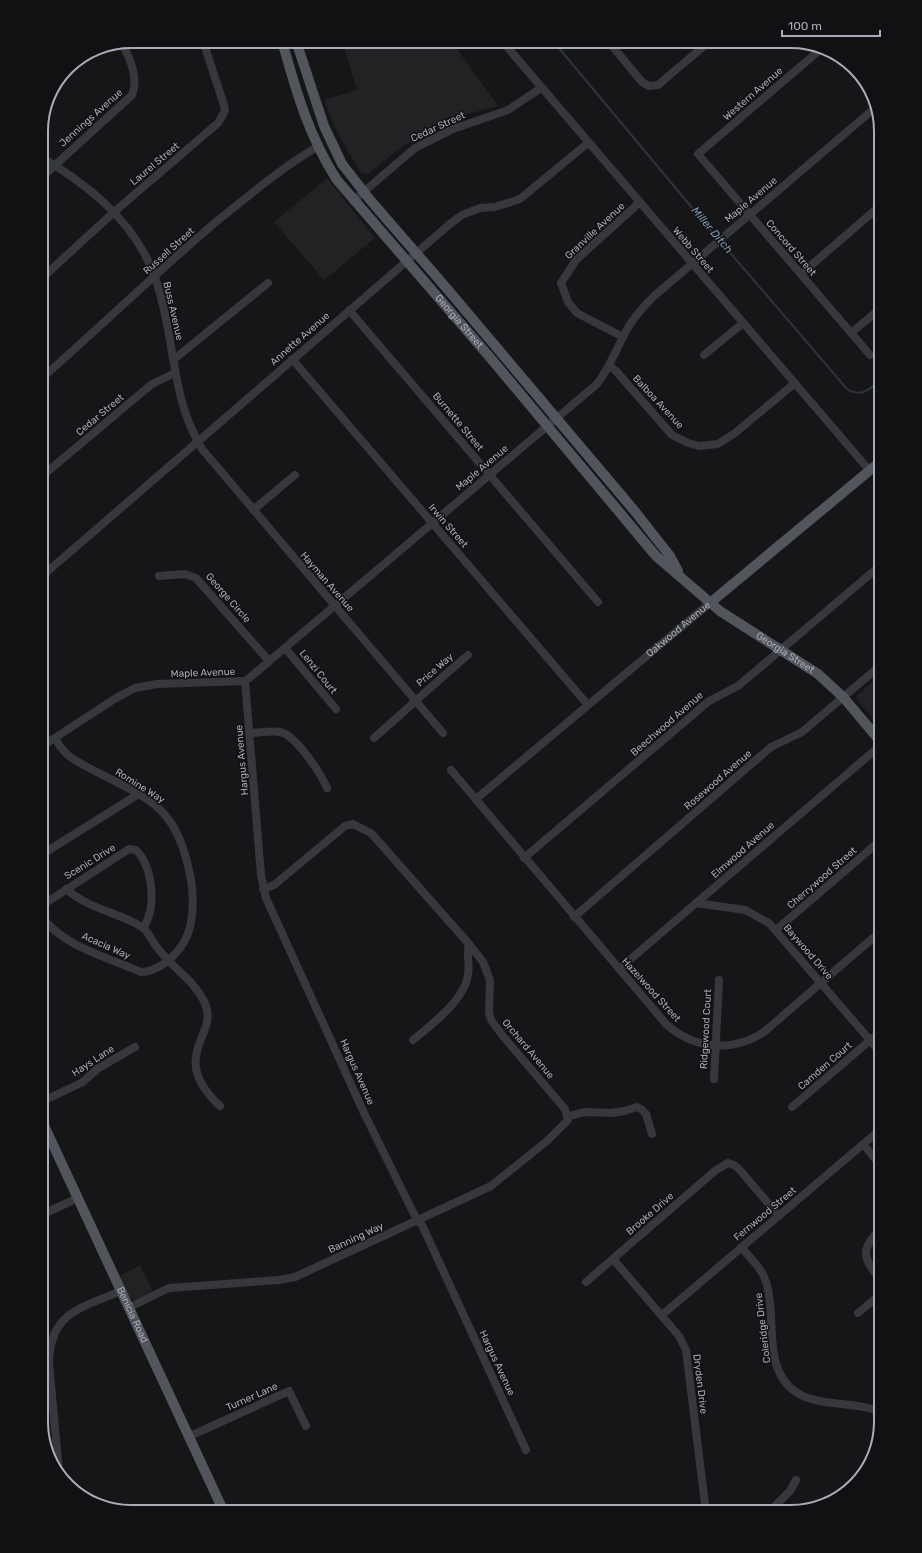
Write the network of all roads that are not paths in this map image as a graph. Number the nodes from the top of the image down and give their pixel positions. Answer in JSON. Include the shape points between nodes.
{"nodes":[{"id":1,"x":206,"y":48,"type":"edge"},
{"id":2,"x":284,"y":48,"type":"edge"},
{"id":3,"x":298,"y":48,"type":"edge"},
{"id":4,"x":508,"y":48,"type":"edge"},
{"id":5,"x":614,"y":48,"type":"edge"},
{"id":6,"x":702,"y":48,"type":"edge"},
{"id":7,"x":124,"y":49,"type":"edge"},
{"id":8,"x":818,"y":52,"type":"edge"},
{"id":9,"x":541,"y":88,"type":"junction"},
{"id":10,"x":871,"y":111,"type":"edge"},
{"id":11,"x":588,"y":143,"type":"junction"},
{"id":12,"x":317,"y":147,"type":"junction"},
{"id":13,"x":698,"y":154,"type":"joint"},
{"id":14,"x":48,"y":161,"type":"edge"},
{"id":15,"x":55,"y":165,"type":"junction"},
{"id":16,"x":48,"y":172,"type":"edge"},
{"id":17,"x":363,"y":191,"type":"junction"},
{"id":18,"x":353,"y":201,"type":"junction"},
{"id":19,"x":639,"y":203,"type":"junction"},
{"id":20,"x":114,"y":212,"type":"junction"},
{"id":21,"x":874,"y":212,"type":"edge"},
{"id":22,"x":750,"y":215,"type":"junction"},
{"id":23,"x":416,"y":253,"type":"junction"},
{"id":24,"x":406,"y":262,"type":"junction"},
{"id":25,"x":692,"y":264,"type":"junction"},
{"id":26,"x":48,"y":273,"type":"edge"},
{"id":27,"x":801,"y":274,"type":"junction"},
{"id":28,"x":154,"y":277,"type":"junction"},
{"id":29,"x":268,"y":283,"type":"dead end"},
{"id":30,"x":349,"y":310,"type":"junction"},
{"id":31,"x":874,"y":314,"type":"edge"},
{"id":32,"x":743,"y":322,"type":"junction"},
{"id":33,"x":851,"y":333,"type":"junction"},
{"id":34,"x":623,"y":337,"type":"junction"},
{"id":35,"x":704,"y":355,"type":"dead end"},
{"id":36,"x":870,"y":355,"type":"dead end"},
{"id":37,"x":292,"y":359,"type":"junction"},
{"id":38,"x":173,"y":360,"type":"junction"},
{"id":39,"x":610,"y":366,"type":"junction"},
{"id":40,"x":48,"y":373,"type":"edge"},
{"id":41,"x":174,"y":373,"type":"junction"},
{"id":42,"x":795,"y":383,"type":"junction"},
{"id":43,"x":557,"y":418,"type":"junction"},
{"id":44,"x":547,"y":426,"type":"junction"},
{"id":45,"x":198,"y":442,"type":"junction"},
{"id":46,"x":874,"y":467,"type":"edge"},
{"id":47,"x":48,"y":471,"type":"edge"},
{"id":48,"x":870,"y":471,"type":"junction"},
{"id":49,"x":295,"y":474,"type":"dead end"},
{"id":50,"x":490,"y":475,"type":"junction"},
{"id":51,"x":253,"y":510,"type":"junction"},
{"id":52,"x":432,"y":523,"type":"junction"},
{"id":53,"x":48,"y":571,"type":"edge"},
{"id":54,"x":874,"y":571,"type":"edge"},
{"id":55,"x":680,"y":575,"type":"junction"},
{"id":56,"x":159,"y":576,"type":"dead end"},
{"id":57,"x":598,"y":602,"type":"dead end"},
{"id":58,"x":710,"y":603,"type":"junction"},
{"id":59,"x":335,"y":606,"type":"junction"},
{"id":60,"x":285,"y":648,"type":"junction"},
{"id":61,"x":781,"y":649,"type":"junction"},
{"id":62,"x":468,"y":655,"type":"dead end"},
{"id":63,"x":269,"y":662,"type":"junction"},
{"id":64,"x":874,"y":672,"type":"edge"},
{"id":65,"x":245,"y":681,"type":"junction"},
{"id":66,"x":843,"y":697,"type":"junction"},
{"id":67,"x":416,"y":702,"type":"junction"},
{"id":68,"x":588,"y":706,"type":"junction"},
{"id":69,"x":336,"y":709,"type":"dead end"},
{"id":70,"x":250,"y":733,"type":"junction"},
{"id":71,"x":443,"y":733,"type":"dead end"},
{"id":72,"x":874,"y":734,"type":"edge"},
{"id":73,"x":55,"y":738,"type":"junction"},
{"id":74,"x":374,"y":738,"type":"dead end"},
{"id":75,"x":48,"y":742,"type":"edge"},
{"id":76,"x":874,"y":752,"type":"edge"},
{"id":77,"x":451,"y":770,"type":"dead end"},
{"id":78,"x":327,"y":788,"type":"dead end"},
{"id":79,"x":137,"y":795,"type":"junction"},
{"id":80,"x":476,"y":799,"type":"junction"},
{"id":81,"x":874,"y":846,"type":"edge"},
{"id":82,"x":48,"y":851,"type":"edge"},
{"id":83,"x":524,"y":858,"type":"junction"},
{"id":84,"x":66,"y":889,"type":"junction"},
{"id":85,"x":263,"y":889,"type":"junction"},
{"id":86,"x":48,"y":901,"type":"edge"},
{"id":87,"x":696,"y":903,"type":"junction"},
{"id":88,"x":574,"y":917,"type":"junction"},
{"id":89,"x":48,"y":925,"type":"edge"},
{"id":90,"x":143,"y":928,"type":"junction"},
{"id":91,"x":776,"y":930,"type":"junction"},
{"id":92,"x":874,"y":937,"type":"edge"},
{"id":93,"x":469,"y":944,"type":"junction"},
{"id":94,"x":168,"y":961,"type":"junction"},
{"id":95,"x":619,"y":970,"type":"junction"},
{"id":96,"x":719,"y":980,"type":"dead end"},
{"id":97,"x":820,"y":982,"type":"junction"},
{"id":98,"x":874,"y":1037,"type":"edge"},
{"id":99,"x":413,"y":1040,"type":"dead end"},
{"id":100,"x":870,"y":1040,"type":"junction"},
{"id":101,"x":874,"y":1044,"type":"edge"},
{"id":102,"x":134,"y":1046,"type":"dead end"},
{"id":103,"x":716,"y":1046,"type":"junction"},
{"id":104,"x":714,"y":1079,"type":"dead end"},
{"id":105,"x":48,"y":1099,"type":"edge"},
{"id":106,"x":220,"y":1106,"type":"dead end"},
{"id":107,"x":792,"y":1107,"type":"dead end"},
{"id":108,"x":568,"y":1120,"type":"junction"},
{"id":109,"x":48,"y":1134,"type":"edge"},
{"id":110,"x":652,"y":1134,"type":"dead end"},
{"id":111,"x":874,"y":1135,"type":"edge"},
{"id":112,"x":863,"y":1144,"type":"junction"},
{"id":113,"x":874,"y":1157,"type":"edge"},
{"id":114,"x":78,"y":1198,"type":"junction"},
{"id":115,"x":48,"y":1212,"type":"edge"},
{"id":116,"x":779,"y":1216,"type":"junction"},
{"id":117,"x":417,"y":1220,"type":"junction"},
{"id":118,"x":874,"y":1235,"type":"edge"},
{"id":119,"x":741,"y":1247,"type":"junction"},
{"id":120,"x":613,"y":1259,"type":"junction"},
{"id":121,"x":874,"y":1271,"type":"edge"},
{"id":122,"x":586,"y":1282,"type":"dead end"},
{"id":123,"x":121,"y":1291,"type":"junction"},
{"id":124,"x":874,"y":1300,"type":"edge"},
{"id":125,"x":128,"y":1308,"type":"junction"},
{"id":126,"x":858,"y":1313,"type":"dead end"},
{"id":127,"x":662,"y":1315,"type":"junction"},
{"id":128,"x":874,"y":1409,"type":"edge"},
{"id":129,"x":306,"y":1426,"type":"dead end"},
{"id":130,"x":188,"y":1437,"type":"junction"},
{"id":131,"x":526,"y":1450,"type":"dead end"},
{"id":132,"x":58,"y":1461,"type":"edge"},
{"id":133,"x":796,"y":1480,"type":"dead end"},
{"id":134,"x":221,"y":1505,"type":"edge"},
{"id":135,"x":705,"y":1505,"type":"edge"},
{"id":136,"x":776,"y":1505,"type":"edge"}],
"edges":[{"from":1,"to":20,"type":"street","name":"Laurel Street","via":[[225,111],[218,123],[204,136]]},
{"from":2,"to":12,"type":"main road","name":"Georgia Street"},
{"from":3,"to":17,"type":"main road","name":"Georgia Street","via":[[330,142],[342,164]]},
{"from":4,"to":9,"type":"street","name":"Webb Street"},
{"from":5,"to":6,"type":"street","via":[[642,82],[649,86],[658,85]]},
{"from":7,"to":15,"type":"street","name":"Jennings Avenue","via":[[136,83],[132,95]]},
{"from":8,"to":13,"type":"street","name":"Western Avenue"},
{"from":9,"to":11,"type":"street","name":"Webb Street"},
{"from":9,"to":17,"type":"street","name":"Cedar Street","via":[[508,110],[453,129],[415,148]]},
{"from":10,"to":22,"type":"street","name":"Maple Avenue"},
{"from":11,"to":19,"type":"street","name":"Webb Street"},
{"from":11,"to":23,"type":"street","name":"Annette Avenue","via":[[520,199],[462,215]]},
{"from":12,"to":18,"type":"main road","name":"Georgia Street"},
{"from":12,"to":28,"type":"street","name":"Russell Street","via":[[261,185]]},
{"from":13,"to":22,"type":"street","name":"Concord Street"},
{"from":14,"to":15,"type":"street","name":"Buss Avenue"},
{"from":15,"to":16,"type":"street","name":"Jennings Avenue"},
{"from":15,"to":20,"type":"street","name":"Buss Avenue","via":[[86,186]]},
{"from":17,"to":18,"type":"street","name":"Cedar Street"},
{"from":17,"to":23,"type":"main road","name":"Georgia Street"},
{"from":18,"to":24,"type":"main road","name":"Georgia Street"},
{"from":19,"to":25,"type":"street","name":"Webb Street"},
{"from":19,"to":34,"type":"street","name":"Granville Avenue","via":[[576,260],[561,283],[568,302],[577,313]]},
{"from":20,"to":26,"type":"street","name":"Laurel Street"},
{"from":20,"to":28,"type":"street","name":"Buss Avenue","via":[[137,241]]},
{"from":21,"to":27,"type":"street"},
{"from":22,"to":25,"type":"street","name":"Maple Avenue"},
{"from":22,"to":27,"type":"street","name":"Concord Street"},
{"from":23,"to":24,"type":"street","name":"Annette Avenue"},
{"from":23,"to":43,"type":"main road","name":"Georgia Street"},
{"from":24,"to":30,"type":"street","name":"Annette Avenue"},
{"from":24,"to":44,"type":"main road","name":"Georgia Street"},
{"from":25,"to":32,"type":"street","name":"Webb Street"},
{"from":25,"to":34,"type":"street","name":"Maple Avenue","via":[[639,311]]},
{"from":27,"to":33,"type":"street","name":"Concord Street"},
{"from":28,"to":38,"type":"street","name":"Buss Avenue","via":[[159,289]]},
{"from":28,"to":40,"type":"street","name":"Russell Street"},
{"from":29,"to":38,"type":"street"},
{"from":30,"to":37,"type":"street","name":"Annette Avenue"},
{"from":30,"to":50,"type":"street","name":"Burnette Street"},
{"from":31,"to":33,"type":"street"},
{"from":32,"to":35,"type":"street"},
{"from":32,"to":42,"type":"street","name":"Webb Street"},
{"from":33,"to":36,"type":"street","name":"Concord Street"},
{"from":34,"to":39,"type":"street","name":"Maple Avenue"},
{"from":37,"to":45,"type":"street","name":"Annette Avenue"},
{"from":37,"to":52,"type":"street","name":"Irwin Street"},
{"from":38,"to":41,"type":"street","name":"Buss Avenue"},
{"from":39,"to":42,"type":"street","name":"Balboa Avenue","via":[[672,434],[699,446],[718,444],[735,433]]},
{"from":39,"to":43,"type":"street","name":"Maple Avenue","via":[[596,384]]},
{"from":41,"to":45,"type":"street","name":"Buss Avenue","via":[[184,409]]},
{"from":41,"to":47,"type":"street","name":"Cedar Street","via":[[152,384]]},
{"from":42,"to":48,"type":"street","name":"Webb Street"},
{"from":43,"to":44,"type":"street","name":"Maple Avenue"},
{"from":43,"to":55,"type":"main road","name":"Georgia Street","via":[[666,550]]},
{"from":44,"to":50,"type":"street","name":"Maple Avenue"},
{"from":44,"to":55,"type":"main road","name":"Georgia Street","via":[[656,556]]},
{"from":45,"to":51,"type":"street","name":"Hayman Avenue"},
{"from":45,"to":53,"type":"street","name":"Annette Avenue"},
{"from":46,"to":48,"type":"main road","name":"Oakwood Avenue"},
{"from":48,"to":58,"type":"main road","name":"Oakwood Avenue"},
{"from":49,"to":51,"type":"street"},
{"from":50,"to":52,"type":"street","name":"Maple Avenue"},
{"from":50,"to":57,"type":"street","name":"Burnette Street"},
{"from":51,"to":59,"type":"street","name":"Hayman Avenue"},
{"from":52,"to":59,"type":"street","name":"Maple Avenue"},
{"from":52,"to":68,"type":"street","name":"Irwin Street"},
{"from":54,"to":61,"type":"street","name":"Beechwood Avenue"},
{"from":55,"to":58,"type":"main road","name":"Georgia Street"},
{"from":56,"to":63,"type":"street","name":"George Circle","via":[[185,574],[196,578]]},
{"from":58,"to":61,"type":"main road","name":"Georgia Street"},
{"from":58,"to":68,"type":"street","name":"Oakwood Avenue"},
{"from":59,"to":60,"type":"street","name":"Maple Avenue"},
{"from":59,"to":67,"type":"street","name":"Hayman Avenue"},
{"from":60,"to":63,"type":"street","name":"Maple Avenue"},
{"from":60,"to":69,"type":"street","name":"Lenzi Court"},
{"from":61,"to":66,"type":"main road","name":"Georgia Street","via":[[818,674]]},
{"from":61,"to":83,"type":"street","name":"Beechwood Avenue","via":[[738,686],[708,701]]},
{"from":62,"to":67,"type":"street","name":"Price Way"},
{"from":63,"to":65,"type":"street","name":"Maple Avenue"},
{"from":64,"to":66,"type":"street","name":"Rosewood Avenue"},
{"from":65,"to":70,"type":"street","name":"Hargus Avenue"},
{"from":65,"to":73,"type":"street","name":"Maple Avenue","via":[[157,684],[135,688]]},
{"from":66,"to":72,"type":"main road","name":"Georgia Street"},
{"from":66,"to":88,"type":"street","name":"Rosewood Avenue","via":[[802,732],[771,747]]},
{"from":67,"to":71,"type":"street","name":"Hayman Avenue"},
{"from":67,"to":74,"type":"street","name":"Price Way"},
{"from":68,"to":80,"type":"street","name":"Oakwood Avenue"},
{"from":70,"to":78,"type":"street","via":[[286,734],[321,775]]},
{"from":70,"to":85,"type":"street","name":"Hargus Avenue"},
{"from":73,"to":75,"type":"street","name":"Maple Avenue"},
{"from":73,"to":79,"type":"street","name":"Romine Way","via":[[67,756]]},
{"from":76,"to":87,"type":"street","name":"Elmwood Avenue"},
{"from":77,"to":80,"type":"street","name":"Hazelwood Street"},
{"from":79,"to":82,"type":"street"},
{"from":79,"to":94,"type":"street","name":"Romine Way","via":[[158,808],[171,823],[184,854],[191,883],[192,906],[187,937],[181,948]]},
{"from":80,"to":83,"type":"street","name":"Hazelwood Street"},
{"from":81,"to":91,"type":"street","name":"Cherrywood Street"},
{"from":83,"to":88,"type":"street","name":"Hazelwood Street"},
{"from":84,"to":86,"type":"street","name":"Scenic Drive"},
{"from":84,"to":90,"type":"street","name":"Scenic Drive","via":[[95,908]]},
{"from":84,"to":90,"type":"street","name":"Scenic Drive","via":[[129,849],[136,850],[143,860],[149,878],[151,896],[150,913]]},
{"from":85,"to":93,"type":"street","name":"Orchard Avenue","via":[[274,885],[345,826],[354,824],[371,833]]},
{"from":85,"to":117,"type":"street","name":"Hargus Avenue","via":[[364,1113]]},
{"from":87,"to":91,"type":"street","name":"Baywood Drive","via":[[745,910],[769,923]]},
{"from":87,"to":95,"type":"street","name":"Elmwood Avenue"},
{"from":88,"to":95,"type":"street","name":"Hazelwood Street"},
{"from":89,"to":94,"type":"street","name":"Acacia Way","via":[[62,937],[141,972],[149,972]]},
{"from":90,"to":94,"type":"street"},
{"from":91,"to":97,"type":"street","name":"Baywood Drive"},
{"from":92,"to":97,"type":"street","name":"Hazelwood Street"},
{"from":93,"to":99,"type":"street","via":[[468,975],[459,994],[446,1013]]},
{"from":93,"to":108,"type":"street","name":"Orchard Avenue","via":[[483,962],[490,980],[491,1020],[566,1109]]},
{"from":94,"to":106,"type":"street","via":[[196,991],[206,1007],[206,1031],[196,1056],[196,1065],[204,1089]]},
{"from":95,"to":103,"type":"street","name":"Hazelwood Street","via":[[675,1032],[697,1044]]},
{"from":96,"to":103,"type":"street","name":"Ridgewood Court"},
{"from":97,"to":100,"type":"street","name":"Baywood Drive"},
{"from":97,"to":103,"type":"street","name":"Hazelwood Street","via":[[752,1040]]},
{"from":98,"to":100,"type":"street","name":"Camden Court"},
{"from":100,"to":101,"type":"street","name":"Baywood Drive"},
{"from":100,"to":107,"type":"street","name":"Camden Court"},
{"from":102,"to":105,"type":"street","name":"Hays Lane","via":[[97,1069],[83,1082]]},
{"from":103,"to":104,"type":"street","name":"Ridgewood Court"},
{"from":108,"to":110,"type":"street","via":[[594,1111],[624,1112],[637,1107],[646,1114]]},
{"from":108,"to":117,"type":"street","name":"Banning Way","via":[[497,1182]]},
{"from":109,"to":114,"type":"main road","name":"Benicia Road"},
{"from":111,"to":112,"type":"street","name":"Fernwood Street"},
{"from":112,"to":113,"type":"street"},
{"from":112,"to":116,"type":"street","name":"Fernwood Street"},
{"from":114,"to":115,"type":"street"},
{"from":114,"to":123,"type":"main road","name":"Benicia Road"},
{"from":116,"to":119,"type":"street","name":"Fernwood Street"},
{"from":116,"to":120,"type":"street","name":"Brooke Drive","via":[[739,1169],[728,1164],[716,1170]]},
{"from":117,"to":125,"type":"street","name":"Banning Way","via":[[295,1277],[169,1288]]},
{"from":117,"to":131,"type":"street","name":"Hargus Avenue","via":[[422,1225]]},
{"from":118,"to":121,"type":"street","via":[[866,1250],[868,1263]]},
{"from":119,"to":127,"type":"street","name":"Fernwood Street"},
{"from":119,"to":128,"type":"street","name":"Coleridge Drive","via":[[758,1266],[769,1291],[774,1356],[779,1372],[788,1386],[805,1397]]},
{"from":120,"to":122,"type":"street","name":"Brooke Drive"},
{"from":120,"to":127,"type":"street","name":"Dryden Drive"},
{"from":123,"to":125,"type":"main road","name":"Benicia Road"},
{"from":123,"to":132,"type":"street","via":[[70,1314],[54,1332],[49,1363]]},
{"from":124,"to":126,"type":"street"},
{"from":125,"to":130,"type":"main road","name":"Benicia Road"},
{"from":127,"to":135,"type":"street","name":"Dryden Drive","via":[[679,1336],[686,1350]]},
{"from":129,"to":130,"type":"street","name":"Turner Lane","via":[[289,1391]]},
{"from":130,"to":134,"type":"main road","name":"Benicia Road"},
{"from":133,"to":136,"type":"street","via":[[790,1491]]}]}
